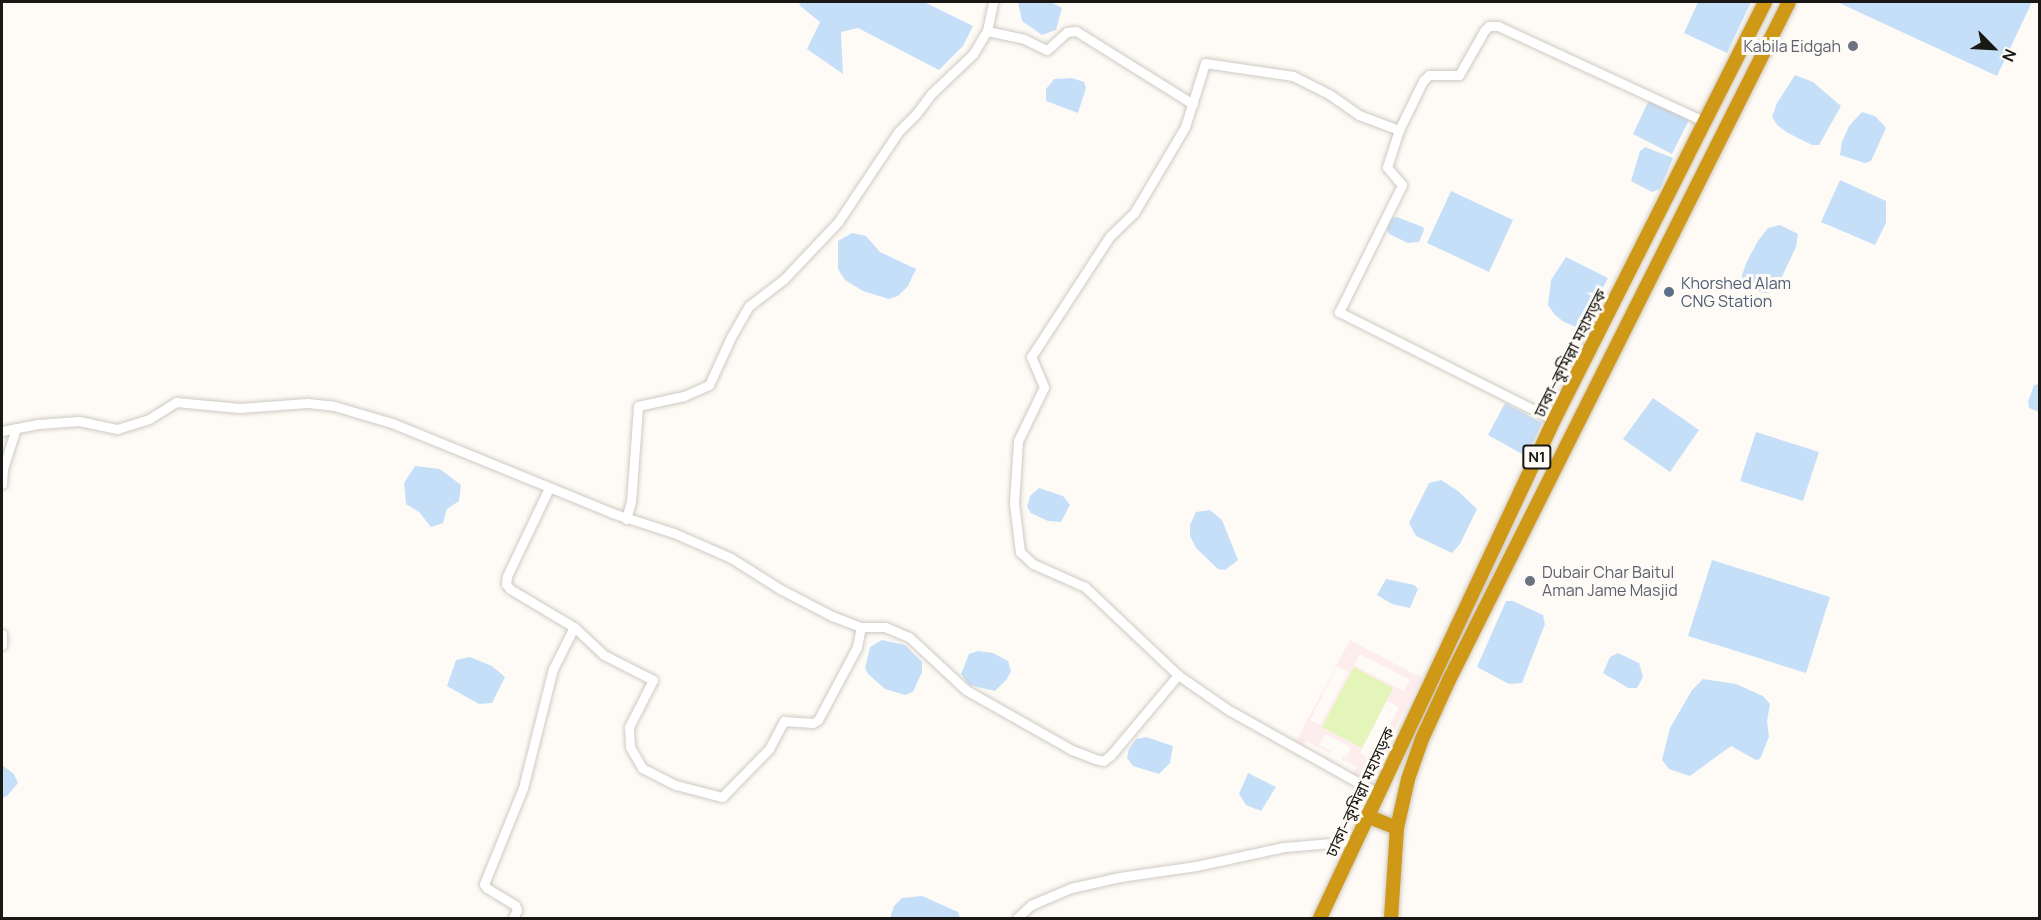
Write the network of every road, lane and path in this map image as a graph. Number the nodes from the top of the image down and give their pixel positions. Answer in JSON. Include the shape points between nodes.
{"nodes":[{"id":1,"x":993,"y":2,"type":"edge"},
{"id":2,"x":1765,"y":2,"type":"edge"},
{"id":3,"x":1789,"y":2,"type":"edge"},
{"id":4,"x":987,"y":31,"type":"junction"},
{"id":5,"x":1193,"y":104,"type":"junction"},
{"id":6,"x":1704,"y":121,"type":"junction"},
{"id":7,"x":1399,"y":130,"type":"junction"},
{"id":8,"x":1554,"y":420,"type":"junction"},
{"id":9,"x":16,"y":428,"type":"junction"},
{"id":10,"x":2,"y":431,"type":"edge"},
{"id":11,"x":2,"y":484,"type":"edge"},
{"id":12,"x":549,"y":488,"type":"junction"},
{"id":13,"x":626,"y":519,"type":"junction"},
{"id":14,"x":574,"y":627,"type":"junction"},
{"id":15,"x":861,"y":627,"type":"junction"},
{"id":16,"x":2,"y":634,"type":"edge"},
{"id":17,"x":2,"y":645,"type":"edge"},
{"id":18,"x":1178,"y":675,"type":"junction"},
{"id":19,"x":1377,"y":794,"type":"junction"},
{"id":20,"x":1403,"y":801,"type":"junction"},
{"id":21,"x":1367,"y":816,"type":"junction"},
{"id":22,"x":1397,"y":828,"type":"junction"},
{"id":23,"x":1355,"y":842,"type":"junction"},
{"id":24,"x":513,"y":918,"type":"edge"},
{"id":25,"x":1017,"y":918,"type":"edge"},
{"id":26,"x":1320,"y":918,"type":"edge"},
{"id":27,"x":1390,"y":918,"type":"edge"}],
"edges":[{"from":1,"to":4,"type":"street"},
{"from":2,"to":6,"type":"highway","name":"ঢাকা–কুমিল্লা মহাসড়ক","number":"N1"},
{"from":3,"to":20,"type":"highway","number":"N1","via":[[1449,680],[1422,739]]},
{"from":4,"to":5,"type":"street","via":[[1024,39],[1047,50],[1067,32],[1076,31]]},
{"from":4,"to":13,"type":"street","via":[[973,54],[899,131],[838,222],[784,279],[749,306],[709,385],[684,396],[638,406],[631,502]]},
{"from":5,"to":7,"type":"street","via":[[1208,61],[1293,76],[1359,115]]},
{"from":5,"to":18,"type":"street","via":[[1185,127],[1134,213],[1102,246],[1031,357],[1044,387],[1018,441],[1014,503],[1020,552],[1033,564],[1085,586]]},
{"from":6,"to":7,"type":"street","via":[[1498,26],[1489,26],[1459,75],[1426,77]]},
{"from":6,"to":8,"type":"highway","name":"ঢাকা–কুমিল্লা মহাসড়ক","number":"N1"},
{"from":7,"to":8,"type":"street","via":[[1387,167],[1402,185],[1339,312]]},
{"from":8,"to":19,"type":"highway","name":"ঢাকা–কুমিল্লা মহাসড়ক","number":"N1"},
{"from":9,"to":10,"type":"street"},
{"from":9,"to":11,"type":"street"},
{"from":9,"to":12,"type":"street","via":[[79,421],[117,429],[149,419],[176,402],[240,408],[307,403],[334,406],[392,423]]},
{"from":12,"to":13,"type":"street"},
{"from":12,"to":14,"type":"street","via":[[506,584]]},
{"from":13,"to":15,"type":"street","via":[[674,533],[731,558],[780,589]]},
{"from":14,"to":15,"type":"street","via":[[604,655],[653,680],[629,727],[630,747],[642,768],[676,785],[722,797],[768,749],[784,721],[818,720],[857,647]]},
{"from":14,"to":24,"type":"street","via":[[553,669],[524,788],[484,884],[515,905]]},
{"from":15,"to":18,"type":"street","via":[[885,627],[909,637],[966,690],[1072,750],[1103,760]]},
{"from":16,"to":17,"type":"street"},
{"from":18,"to":19,"type":"street","via":[[1230,711]]},
{"from":19,"to":20,"type":"highway"},
{"from":19,"to":21,"type":"highway","name":"ঢাকা–কুমিল্লা মহাসড়ক","number":"N1"},
{"from":20,"to":22,"type":"highway","number":"N1"},
{"from":21,"to":22,"type":"highway"},
{"from":21,"to":23,"type":"highway","name":"ঢাকা–কুমিল্লা মহাসড়ক","number":"N1"},
{"from":22,"to":27,"type":"highway","number":"N1"},
{"from":23,"to":25,"type":"street","via":[[1284,847],[1196,866],[1120,876],[1071,888],[1031,905]]},
{"from":23,"to":26,"type":"highway","name":"ঢাকা–কুমিল্লা মহাসড়ক","number":"N1"}]}
